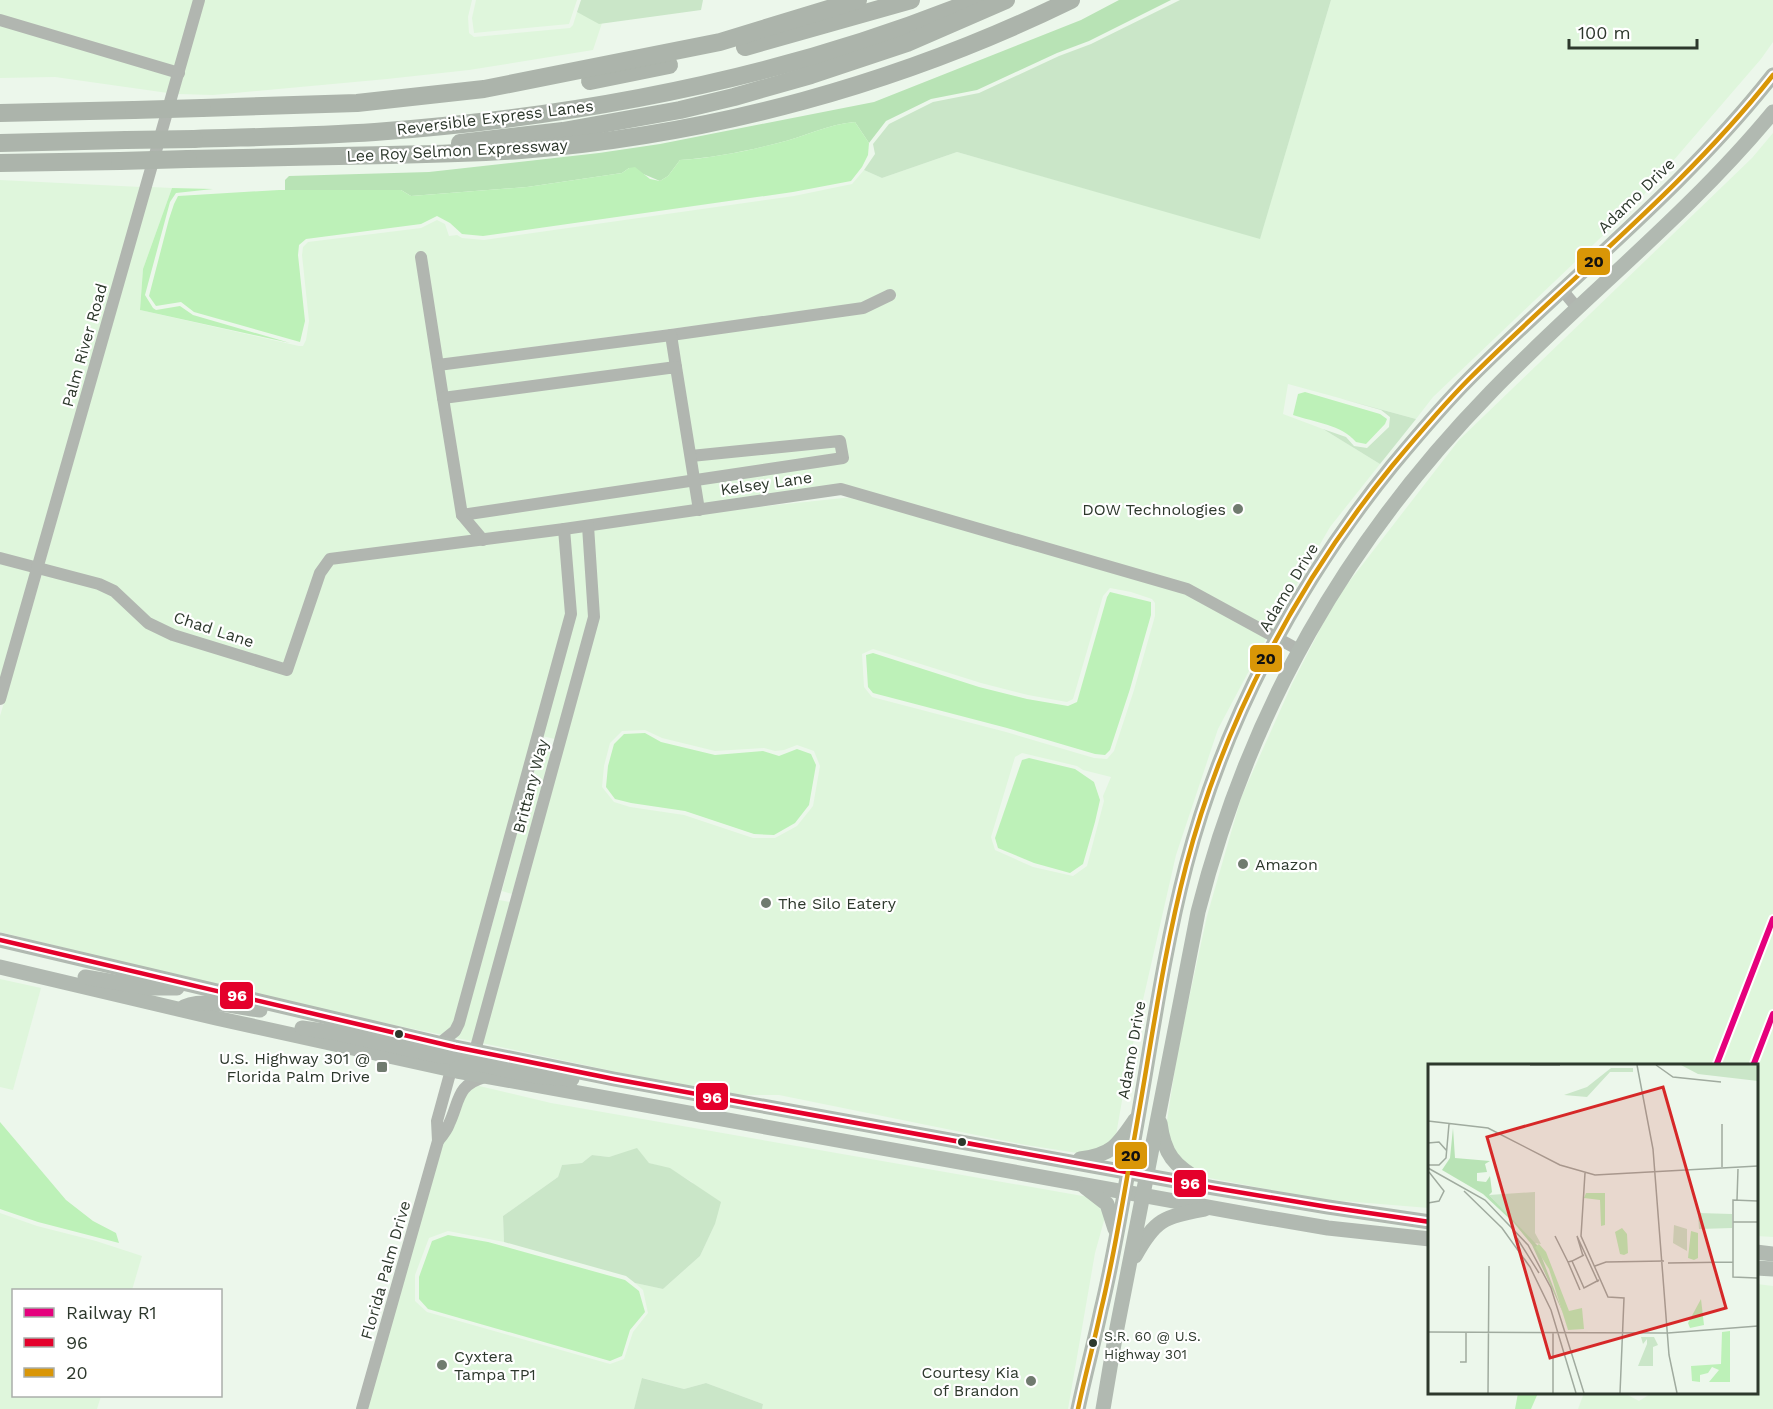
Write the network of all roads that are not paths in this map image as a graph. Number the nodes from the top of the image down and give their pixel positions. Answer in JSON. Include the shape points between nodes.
{"nodes":[{"id":1,"x":199,"y":0,"type":"edge"},
{"id":2,"x":858,"y":0,"type":"edge"},
{"id":3,"x":911,"y":0,"type":"edge"},
{"id":4,"x":976,"y":0,"type":"edge"},
{"id":5,"x":1006,"y":0,"type":"edge"},
{"id":6,"x":1071,"y":0,"type":"edge"},
{"id":7,"x":0,"y":20,"type":"edge"},
{"id":8,"x":178,"y":73,"type":"junction"},
{"id":9,"x":1773,"y":75,"type":"edge"},
{"id":10,"x":357,"y":103,"type":"junction"},
{"id":11,"x":1773,"y":112,"type":"edge"},
{"id":12,"x":0,"y":113,"type":"edge"},
{"id":13,"x":0,"y":142,"type":"edge"},
{"id":14,"x":415,"y":154,"type":"junction"},
{"id":15,"x":0,"y":163,"type":"edge"},
{"id":16,"x":421,"y":257,"type":"dead end"},
{"id":17,"x":1563,"y":291,"type":"junction"},
{"id":18,"x":891,"y":295,"type":"dead end"},
{"id":19,"x":1578,"y":309,"type":"junction"},
{"id":20,"x":671,"y":335,"type":"junction"},
{"id":21,"x":438,"y":364,"type":"junction"},
{"id":22,"x":676,"y":367,"type":"junction"},
{"id":23,"x":443,"y":398,"type":"junction"},
{"id":24,"x":691,"y":456,"type":"junction"},
{"id":25,"x":694,"y":480,"type":"junction"},
{"id":26,"x":699,"y":510,"type":"junction"},
{"id":27,"x":462,"y":515,"type":"junction"},
{"id":28,"x":588,"y":526,"type":"junction"},
{"id":29,"x":564,"y":530,"type":"junction"},
{"id":30,"x":483,"y":540,"type":"junction"},
{"id":31,"x":0,"y":558,"type":"edge"},
{"id":32,"x":38,"y":569,"type":"junction"},
{"id":33,"x":1278,"y":638,"type":"junction"},
{"id":34,"x":1299,"y":650,"type":"junction"},
{"id":35,"x":287,"y":670,"type":"joint"},
{"id":36,"x":0,"y":699,"type":"edge"},
{"id":37,"x":537,"y":739,"type":"junction"},
{"id":38,"x":558,"y":745,"type":"junction"},
{"id":39,"x":496,"y":894,"type":"junction"},
{"id":40,"x":516,"y":900,"type":"junction"},
{"id":41,"x":0,"y":940,"type":"edge"},
{"id":42,"x":0,"y":967,"type":"edge"},
{"id":43,"x":34,"y":975,"type":"junction"},
{"id":44,"x":188,"y":985,"type":"junction"},
{"id":45,"x":181,"y":1009,"type":"junction"},
{"id":46,"x":339,"y":1021,"type":"junction"},
{"id":47,"x":263,"y":1028,"type":"junction"},
{"id":48,"x":439,"y":1044,"type":"junction"},
{"id":49,"x":475,"y":1051,"type":"junction"},
{"id":50,"x":451,"y":1070,"type":"junction"},
{"id":51,"x":485,"y":1077,"type":"junction"},
{"id":52,"x":614,"y":1079,"type":"junction"},
{"id":53,"x":643,"y":1105,"type":"junction"},
{"id":54,"x":772,"y":1107,"type":"junction"},
{"id":55,"x":1159,"y":1110,"type":"junction"},
{"id":56,"x":1137,"y":1117,"type":"junction"},
{"id":57,"x":438,"y":1141,"type":"junction"},
{"id":58,"x":1069,"y":1161,"type":"junction"},
{"id":59,"x":1129,"y":1172,"type":"junction"},
{"id":60,"x":1146,"y":1175,"type":"junction"},
{"id":61,"x":1077,"y":1182,"type":"junction"},
{"id":62,"x":1214,"y":1188,"type":"junction"},
{"id":63,"x":1125,"y":1191,"type":"junction"},
{"id":64,"x":1143,"y":1194,"type":"junction"},
{"id":65,"x":1212,"y":1207,"type":"junction"},
{"id":66,"x":1428,"y":1222,"type":"edge"},
{"id":67,"x":1116,"y":1233,"type":"junction"},
{"id":68,"x":1428,"y":1239,"type":"edge"},
{"id":69,"x":1758,"y":1252,"type":"edge"},
{"id":70,"x":1773,"y":1254,"type":"edge"},
{"id":71,"x":1129,"y":1266,"type":"junction"},
{"id":72,"x":1758,"y":1268,"type":"edge"},
{"id":73,"x":1773,"y":1269,"type":"edge"},
{"id":74,"x":362,"y":1409,"type":"edge"},
{"id":75,"x":1078,"y":1409,"type":"edge"},
{"id":76,"x":1103,"y":1409,"type":"edge"}],
"edges":[{"from":1,"to":8,"type":"street","name":"Palm River Road"},
{"from":2,"to":10,"type":"highway","via":[[720,42],[484,89]]},
{"from":3,"to":10,"type":"highway","via":[[763,42],[545,90],[398,108]]},
{"from":4,"to":13,"type":"highway","name":"Reversible Express Lanes","bridge":true,"via":[[898,30],[724,79],[611,102],[497,119],[376,132]]},
{"from":5,"to":14,"type":"highway","via":[[908,43],[734,98],[574,129],[440,146]]},
{"from":6,"to":14,"type":"highway","name":"Lee Roy Selmon Expressway","via":[[963,49],[887,77],[733,119],[580,144]]},
{"from":7,"to":8,"type":"street"},
{"from":8,"to":32,"type":"street","name":"Palm River Road"},
{"from":9,"to":17,"type":"main road","name":"Adamo Drive","via":[[1708,150]]},
{"from":10,"to":12,"type":"highway","bridge":true},
{"from":11,"to":19,"type":"main road","via":[[1728,165]]},
{"from":14,"to":15,"type":"highway","name":"Lee Roy Selmon Expressway","bridge":true},
{"from":16,"to":21,"type":"street"},
{"from":17,"to":19,"type":"street"},
{"from":17,"to":33,"type":"main road","name":"Adamo Drive","via":[[1470,378],[1391,468],[1331,549]]},
{"from":18,"to":20,"type":"street","via":[[863,308]]},
{"from":19,"to":34,"type":"main road","via":[[1493,390],[1410,483],[1361,547]]},
{"from":20,"to":21,"type":"street"},
{"from":20,"to":22,"type":"street"},
{"from":21,"to":23,"type":"street"},
{"from":22,"to":23,"type":"street"},
{"from":22,"to":24,"type":"street"},
{"from":23,"to":27,"type":"street"},
{"from":24,"to":25,"type":"street"},
{"from":24,"to":25,"type":"street","via":[[840,441],[843,458]]},
{"from":25,"to":26,"type":"street"},
{"from":25,"to":27,"type":"street"},
{"from":26,"to":28,"type":"street","name":"Kelsey Lane"},
{"from":26,"to":33,"type":"street","name":"Kelsey Lane","via":[[841,489],[1187,589]]},
{"from":27,"to":30,"type":"street"},
{"from":28,"to":29,"type":"street","name":"Kelsey Lane"},
{"from":28,"to":38,"type":"street","name":"Brittany Way","via":[[594,616]]},
{"from":29,"to":30,"type":"street","name":"Kelsey Lane"},
{"from":29,"to":37,"type":"street","name":"Brittany Way","via":[[571,614]]},
{"from":30,"to":35,"type":"street","name":"Kelsey Lane","via":[[330,559],[320,573]]},
{"from":31,"to":32,"type":"street","name":"Chad Lane"},
{"from":32,"to":35,"type":"street","name":"Chad Lane","via":[[114,591],[148,623],[173,635]]},
{"from":32,"to":36,"type":"street","name":"Palm River Road"},
{"from":33,"to":34,"type":"street","name":"Kelsey Lane"},
{"from":33,"to":56,"type":"main road","name":"Adamo Drive","via":[[1218,764],[1191,847],[1166,952]]},
{"from":34,"to":55,"type":"main road","via":[[1240,777],[1210,866]]},
{"from":37,"to":38,"type":"street"},
{"from":37,"to":39,"type":"street","name":"Brittany Way"},
{"from":38,"to":40,"type":"street","name":"Brittany Way"},
{"from":39,"to":40,"type":"street"},
{"from":39,"to":48,"type":"street","name":"Brittany Way","via":[[459,1023]]},
{"from":40,"to":49,"type":"street","name":"Brittany Way"},
{"from":41,"to":44,"type":"main road"},
{"from":42,"to":43,"type":"main road"},
{"from":43,"to":44,"type":"main road","via":[[73,976],[150,988]]},
{"from":43,"to":45,"type":"main road"},
{"from":44,"to":46,"type":"main road"},
{"from":45,"to":46,"type":"main road","via":[[202,1003]]},
{"from":45,"to":47,"type":"main road"},
{"from":46,"to":48,"type":"main road"},
{"from":47,"to":49,"type":"main road","via":[[331,1032],[440,1056],[458,1057]]},
{"from":47,"to":50,"type":"main road"},
{"from":48,"to":49,"type":"main road"},
{"from":49,"to":52,"type":"main road"},
{"from":50,"to":51,"type":"main road"},
{"from":50,"to":52,"type":"main road","via":[[478,1064],[536,1076]]},
{"from":50,"to":57,"type":"street","name":"Florida Palm Drive","via":[[437,1121]]},
{"from":51,"to":53,"type":"main road"},
{"from":51,"to":57,"type":"street","name":"Florida Palm Drive","via":[[465,1087],[449,1126]]},
{"from":52,"to":54,"type":"main road"},
{"from":53,"to":54,"type":"main road","via":[[661,1099],[757,1116],[765,1115]]},
{"from":53,"to":61,"type":"main road"},
{"from":54,"to":58,"type":"main road"},
{"from":55,"to":60,"type":"main road"},
{"from":55,"to":62,"type":"main road","via":[[1168,1155],[1184,1172]]},
{"from":56,"to":58,"type":"main road","via":[[1109,1152]]},
{"from":56,"to":59,"type":"main road","name":"Adamo Drive"},
{"from":57,"to":74,"type":"street","name":"Florida Palm Drive"},
{"from":58,"to":59,"type":"main road"},
{"from":59,"to":60,"type":"main road"},
{"from":59,"to":63,"type":"main road","name":"Adamo Drive"},
{"from":60,"to":62,"type":"main road"},
{"from":60,"to":64,"type":"main road"},
{"from":61,"to":63,"type":"main road"},
{"from":61,"to":67,"type":"main road","via":[[1107,1204]]},
{"from":62,"to":66,"type":"main road"},
{"from":63,"to":64,"type":"main road"},
{"from":63,"to":67,"type":"main road","name":"Adamo Drive"},
{"from":64,"to":65,"type":"main road"},
{"from":64,"to":71,"type":"main road"},
{"from":65,"to":68,"type":"main road","via":[[1328,1228]]},
{"from":65,"to":71,"type":"main road","via":[[1158,1223]]},
{"from":67,"to":75,"type":"main road","name":"Adamo Drive"},
{"from":69,"to":70,"type":"main road"},
{"from":71,"to":76,"type":"main road"},
{"from":72,"to":73,"type":"main road"}]}
